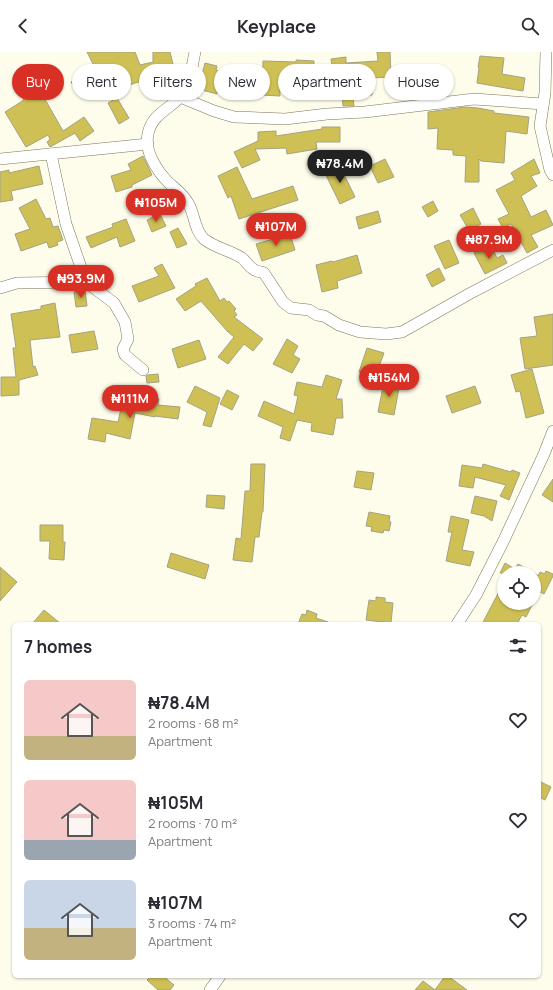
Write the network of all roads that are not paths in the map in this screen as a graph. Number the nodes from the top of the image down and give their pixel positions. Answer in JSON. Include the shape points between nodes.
{"nodes":[{"id":1,"x":195,"y":52,"type":"edge"},
{"id":2,"x":546,"y":52,"type":"edge"},
{"id":3,"x":192,"y":64,"type":"edge"},
{"id":4,"x":176,"y":100,"type":"edge"},
{"id":5,"x":187,"y":100,"type":"edge"},
{"id":6,"x":543,"y":104,"type":"junction"},
{"id":7,"x":148,"y":144,"type":"junction"},
{"id":8,"x":51,"y":154,"type":"junction"},
{"id":9,"x":0,"y":160,"type":"edge"},
{"id":10,"x":553,"y":175,"type":"edge"},
{"id":11,"x":553,"y":250,"type":"edge"},
{"id":12,"x":86,"y":282,"type":"junction"},
{"id":13,"x":0,"y":288,"type":"edge"},
{"id":14,"x":143,"y":370,"type":"dead end"},
{"id":15,"x":553,"y":431,"type":"edge"},
{"id":16,"x":459,"y":622,"type":"edge"},
{"id":17,"x":219,"y":978,"type":"edge"},
{"id":18,"x":210,"y":990,"type":"edge"}],
"edges":[{"from":1,"to":3,"type":"street"},
{"from":2,"to":6,"type":"street"},
{"from":4,"to":7,"type":"street","via":[[151,125]]},
{"from":5,"to":6,"type":"street","via":[[234,117],[285,119],[474,99]]},
{"from":6,"to":10,"type":"street","via":[[540,126]]},
{"from":7,"to":8,"type":"street"},
{"from":7,"to":11,"type":"street","via":[[156,166],[189,204],[204,239],[243,259],[253,270],[264,273],[286,306],[309,310],[360,332],[402,332]]},
{"from":8,"to":9,"type":"street"},
{"from":8,"to":12,"type":"street","via":[[66,224]]},
{"from":12,"to":13,"type":"street","via":[[17,283]]},
{"from":12,"to":14,"type":"street","via":[[114,304],[126,322],[128,339],[123,349],[125,355]]},
{"from":15,"to":16,"type":"street","via":[[503,542],[476,596]]},
{"from":17,"to":18,"type":"street"}]}
